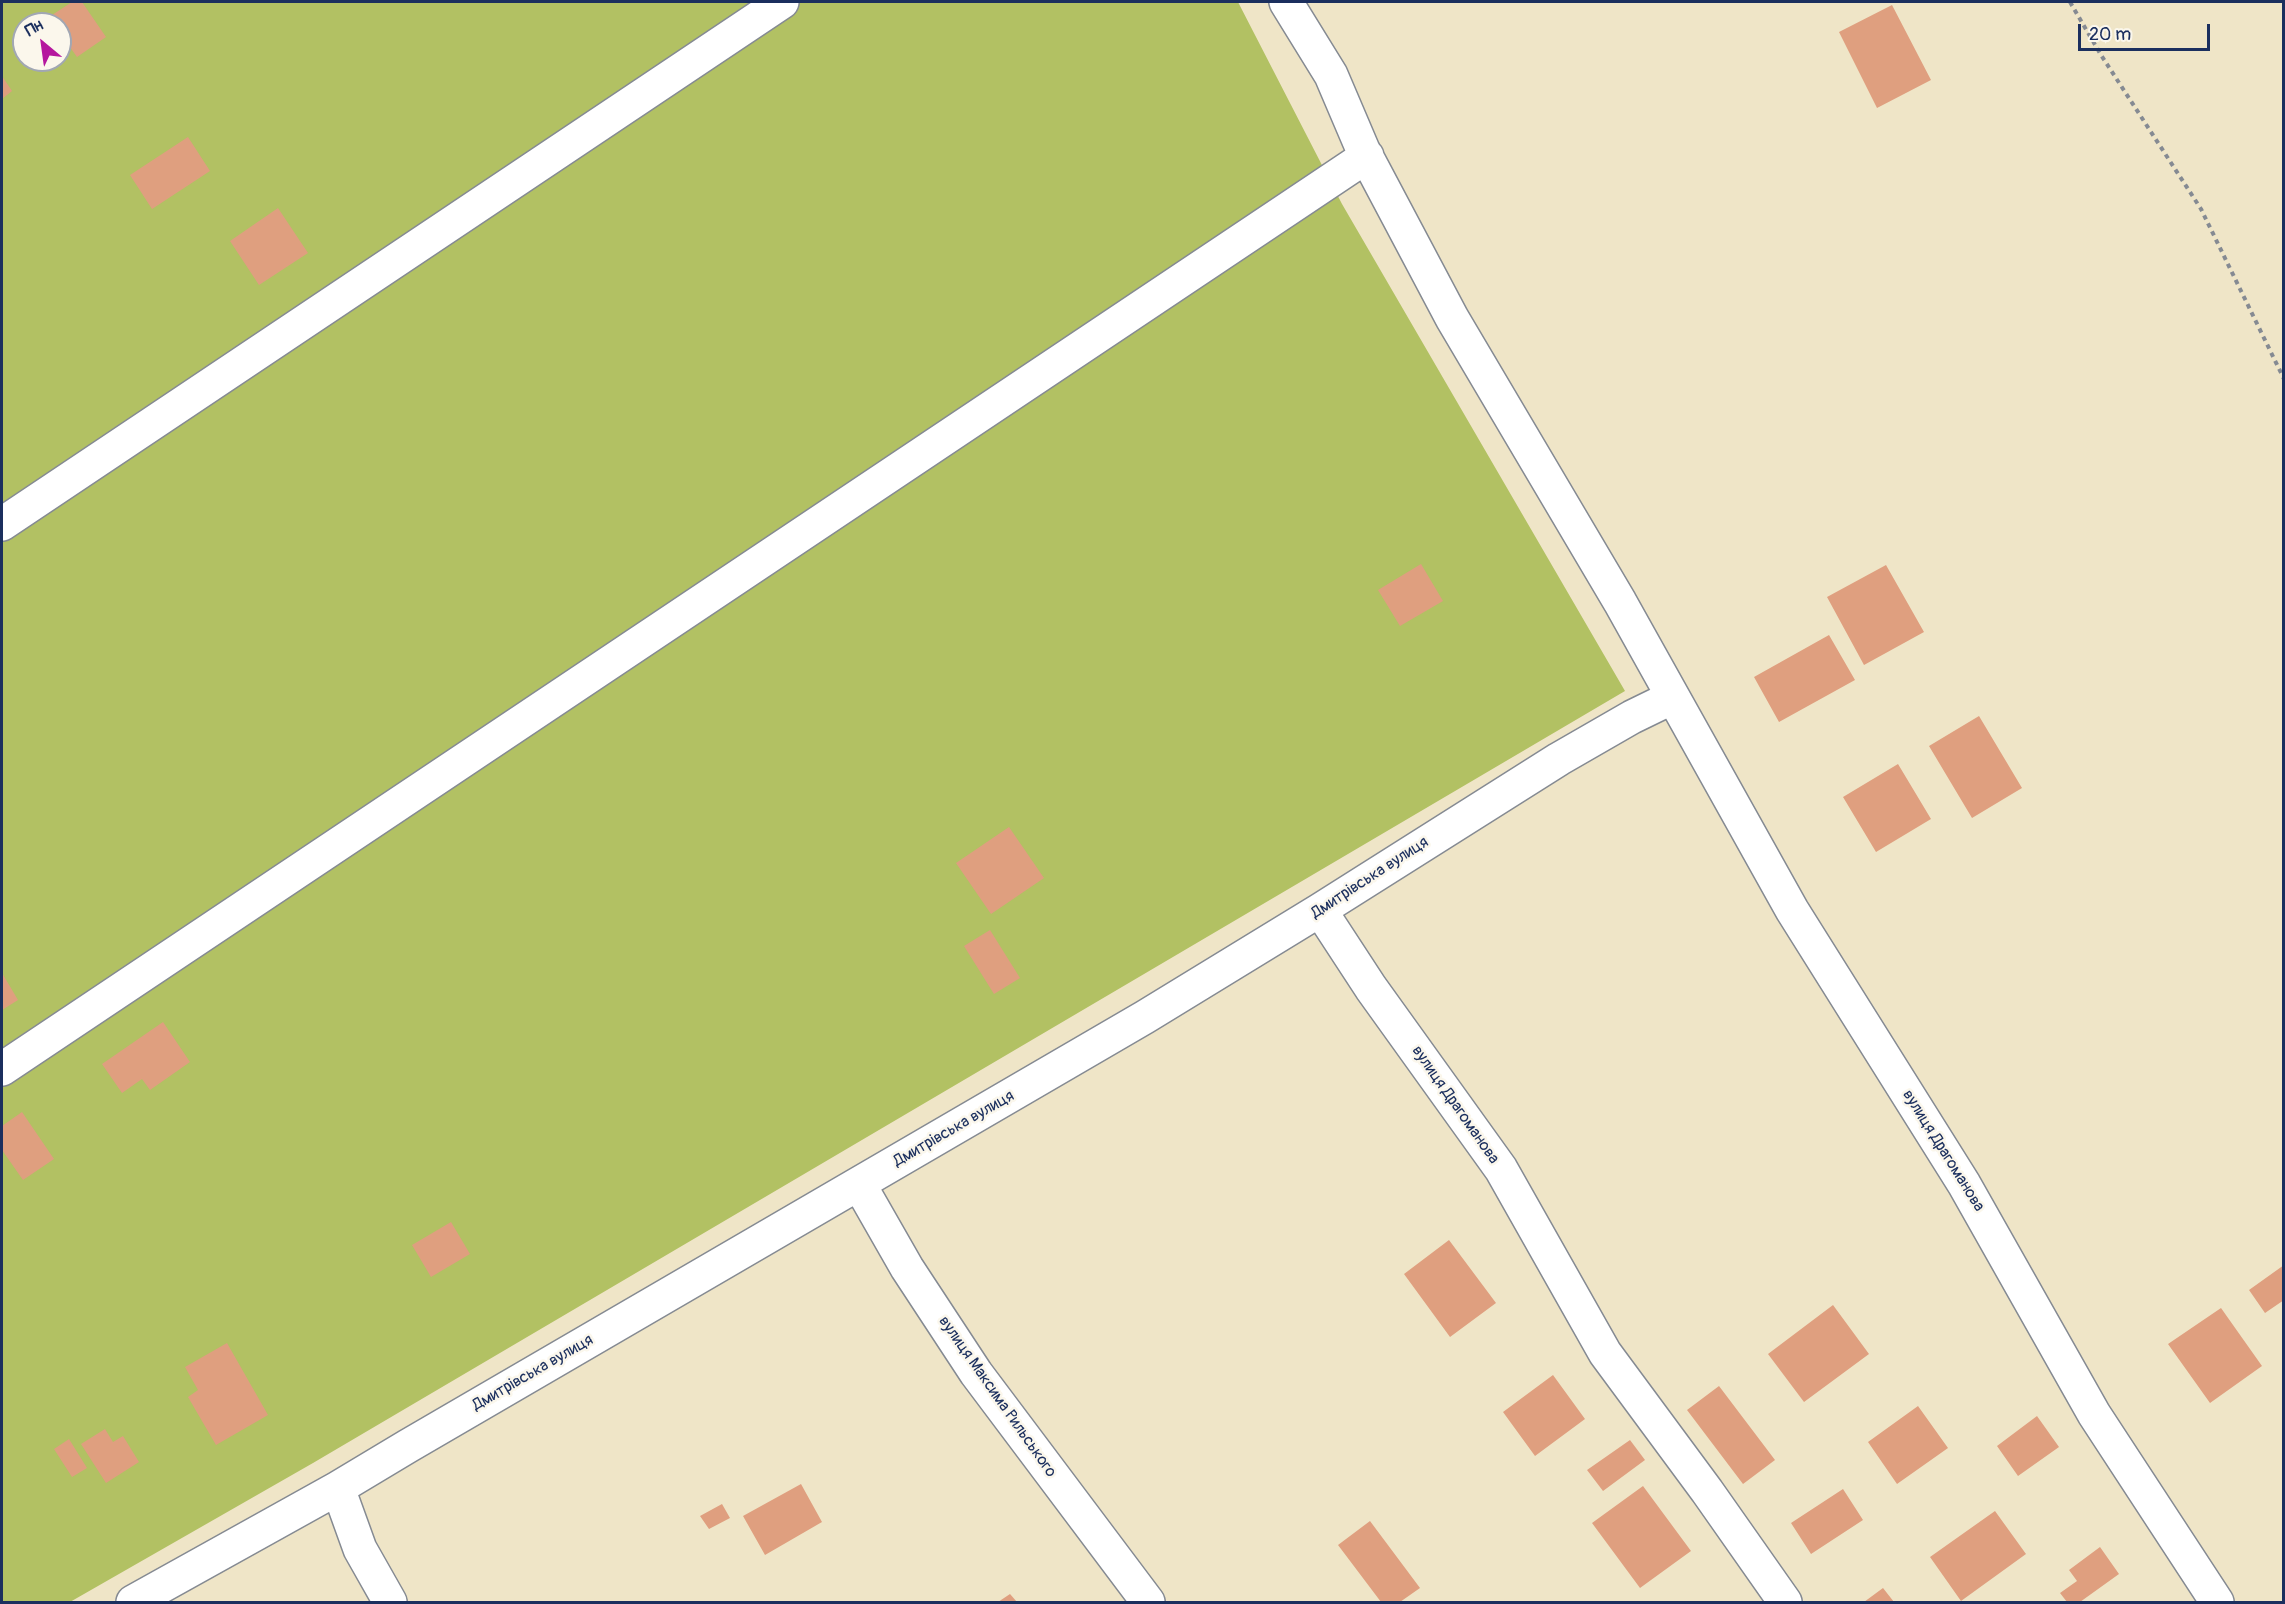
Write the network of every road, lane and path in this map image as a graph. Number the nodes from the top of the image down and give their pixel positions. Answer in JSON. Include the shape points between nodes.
{"nodes":[{"id":1,"x":783,"y":2,"type":"edge"},
{"id":2,"x":1286,"y":2,"type":"edge"},
{"id":3,"x":2070,"y":2,"type":"edge"},
{"id":4,"x":1367,"y":156,"type":"junction"},
{"id":5,"x":2283,"y":379,"type":"edge"},
{"id":6,"x":2,"y":524,"type":"edge"},
{"id":7,"x":1673,"y":697,"type":"junction"},
{"id":8,"x":1320,"y":910,"type":"junction"},
{"id":9,"x":2,"y":1069,"type":"edge"},
{"id":10,"x":859,"y":1184,"type":"junction"},
{"id":11,"x":338,"y":1488,"type":"junction"},
{"id":12,"x":133,"y":1602,"type":"edge"},
{"id":13,"x":390,"y":1602,"type":"edge"},
{"id":14,"x":1148,"y":1602,"type":"edge"},
{"id":15,"x":1785,"y":1602,"type":"edge"},
{"id":16,"x":2217,"y":1602,"type":"edge"}],
"edges":[{"from":1,"to":6,"type":"street"},
{"from":2,"to":4,"type":"street","name":"вулиця Драгоманова","via":[[1331,75]]},
{"from":3,"to":5,"type":"path","via":[[2201,209]]},
{"from":4,"to":7,"type":"street","name":"вулиця Драгоманова","via":[[1452,318]]},
{"from":4,"to":9,"type":"street"},
{"from":7,"to":8,"type":"street","name":"Дмитрівська вулиця","via":[[1593,738]]},
{"from":7,"to":16,"type":"street","name":"вулиця Драгоманова","via":[[1792,910],[1986,1220],[2094,1414]]},
{"from":8,"to":10,"type":"street","name":"Дмитрівська вулиця","via":[[1146,1017]]},
{"from":8,"to":15,"type":"street","name":"вулиця Драгоманова","via":[[1501,1169],[1605,1353]]},
{"from":10,"to":11,"type":"street","name":"Дмитрівська вулиця"},
{"from":10,"to":14,"type":"street","name":"вулиця Максима Рильського","via":[[907,1268],[976,1373]]},
{"from":11,"to":12,"type":"street","name":"Дмитрівська вулиця"},
{"from":11,"to":13,"type":"street","via":[[360,1549]]}]}
